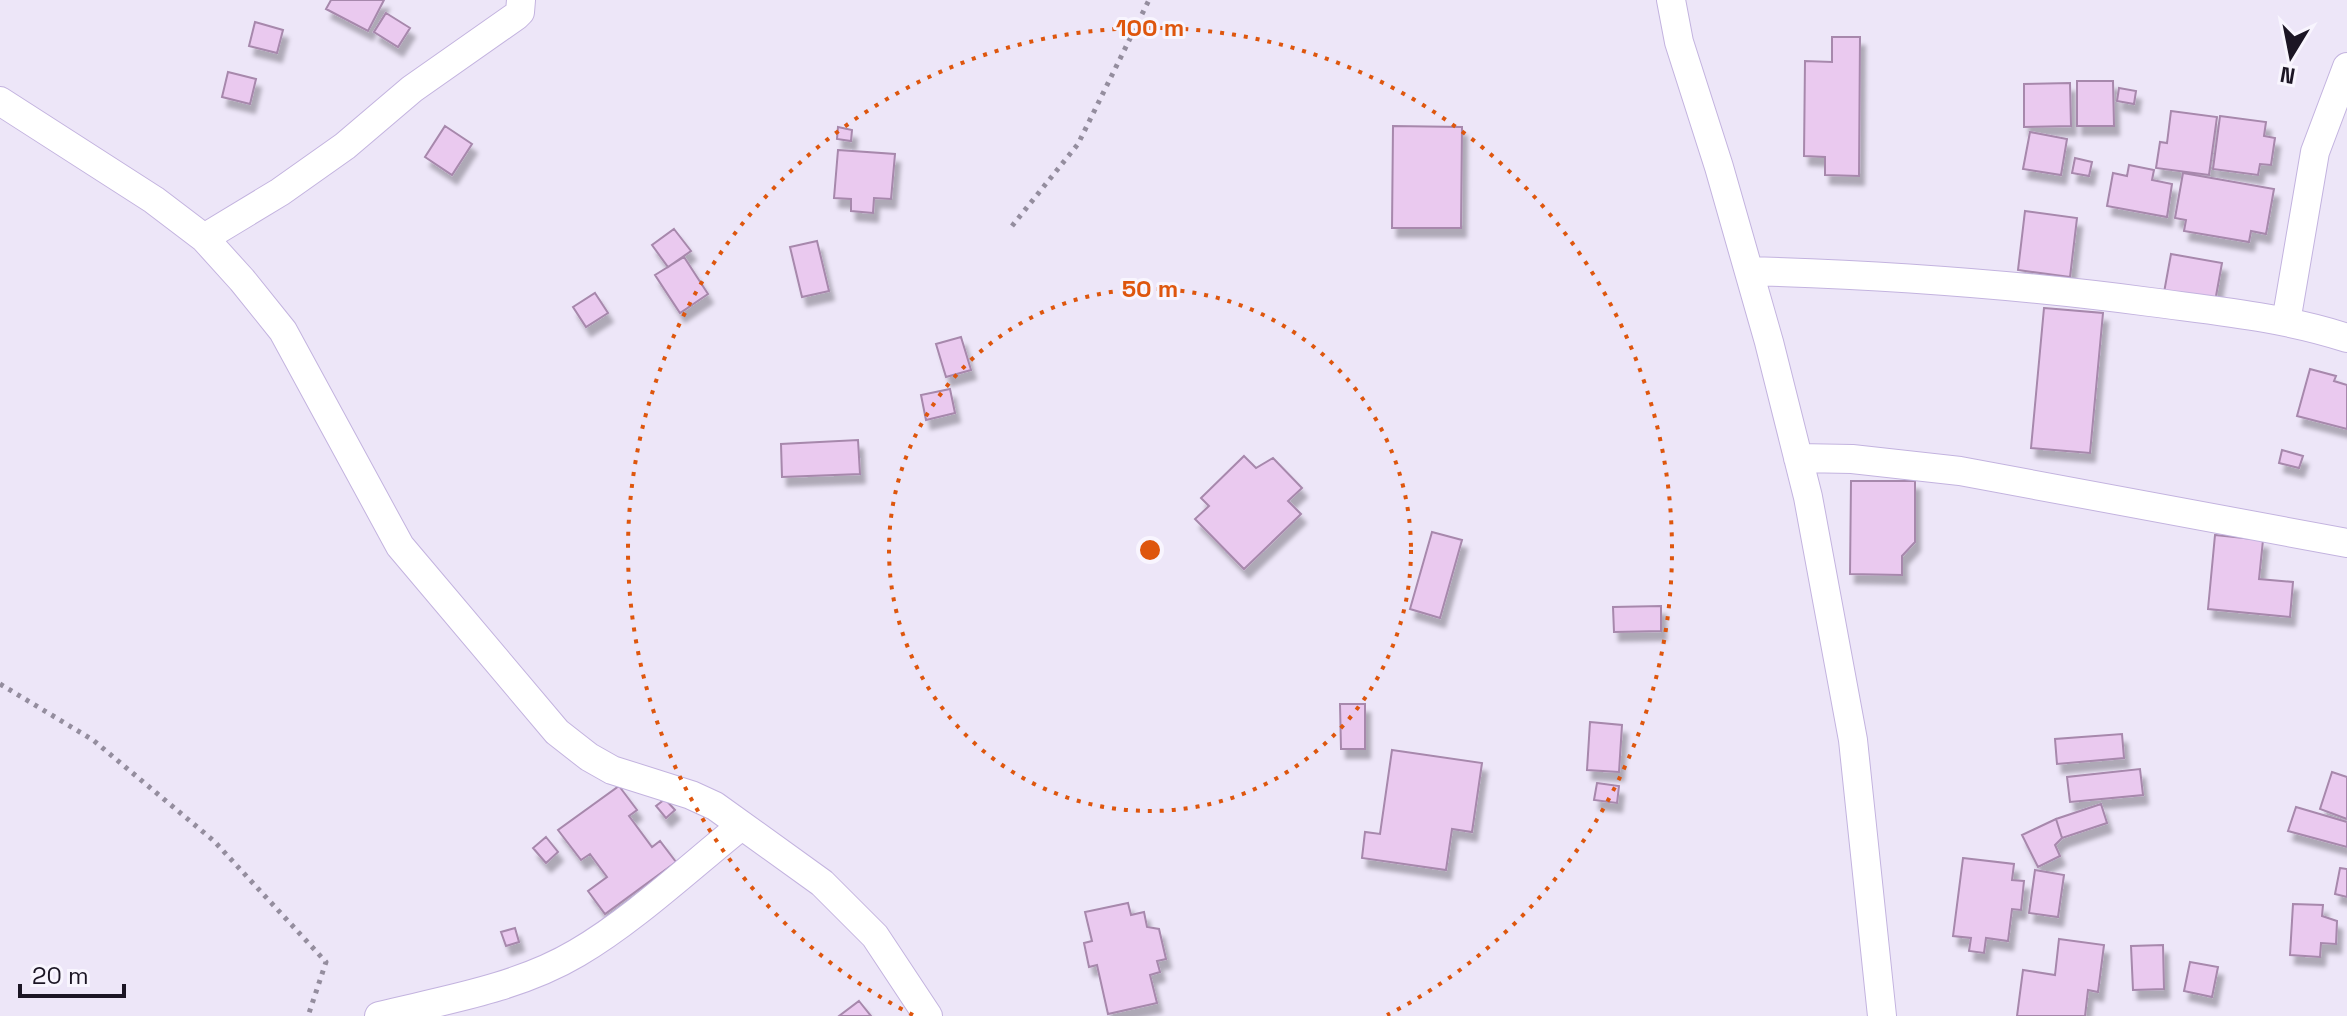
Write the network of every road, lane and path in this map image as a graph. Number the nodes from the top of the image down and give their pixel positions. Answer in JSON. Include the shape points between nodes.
{"nodes":[{"id":1,"x":521,"y":0,"type":"edge"},
{"id":2,"x":1149,"y":0,"type":"edge"},
{"id":3,"x":1671,"y":0,"type":"edge"},
{"id":4,"x":2347,"y":67,"type":"edge"},
{"id":5,"x":0,"y":101,"type":"edge"},
{"id":6,"x":1012,"y":226,"type":"dead end"},
{"id":7,"x":204,"y":238,"type":"junction"},
{"id":8,"x":1749,"y":271,"type":"junction"},
{"id":9,"x":2286,"y":322,"type":"junction"},
{"id":10,"x":2347,"y":338,"type":"edge"},
{"id":11,"x":1798,"y":458,"type":"junction"},
{"id":12,"x":2347,"y":543,"type":"edge"},
{"id":13,"x":0,"y":684,"type":"edge"},
{"id":14,"x":741,"y":826,"type":"junction"},
{"id":15,"x":308,"y":1016,"type":"edge"},
{"id":16,"x":379,"y":1016,"type":"edge"},
{"id":17,"x":928,"y":1016,"type":"edge"},
{"id":18,"x":1882,"y":1016,"type":"edge"}],
"edges":[{"from":1,"to":7,"type":"street","via":[[516,16],[412,89],[345,146]]},
{"from":2,"to":6,"type":"path","via":[[1078,144]]},
{"from":3,"to":8,"type":"street"},
{"from":4,"to":9,"type":"street","via":[[2315,152]]},
{"from":5,"to":7,"type":"street"},
{"from":7,"to":14,"type":"street","via":[[283,331],[400,546],[557,732],[612,770],[691,795]]},
{"from":8,"to":9,"type":"street","via":[[2035,287]]},
{"from":8,"to":11,"type":"street"},
{"from":9,"to":10,"type":"street"},
{"from":11,"to":12,"type":"street","via":[[1960,471]]},
{"from":11,"to":18,"type":"street","via":[[1853,740]]},
{"from":13,"to":15,"type":"path","via":[[93,740],[214,841],[326,962]]},
{"from":14,"to":16,"type":"street","via":[[576,954],[462,996]]},
{"from":14,"to":17,"type":"street","via":[[846,904],[875,936]]}]}
